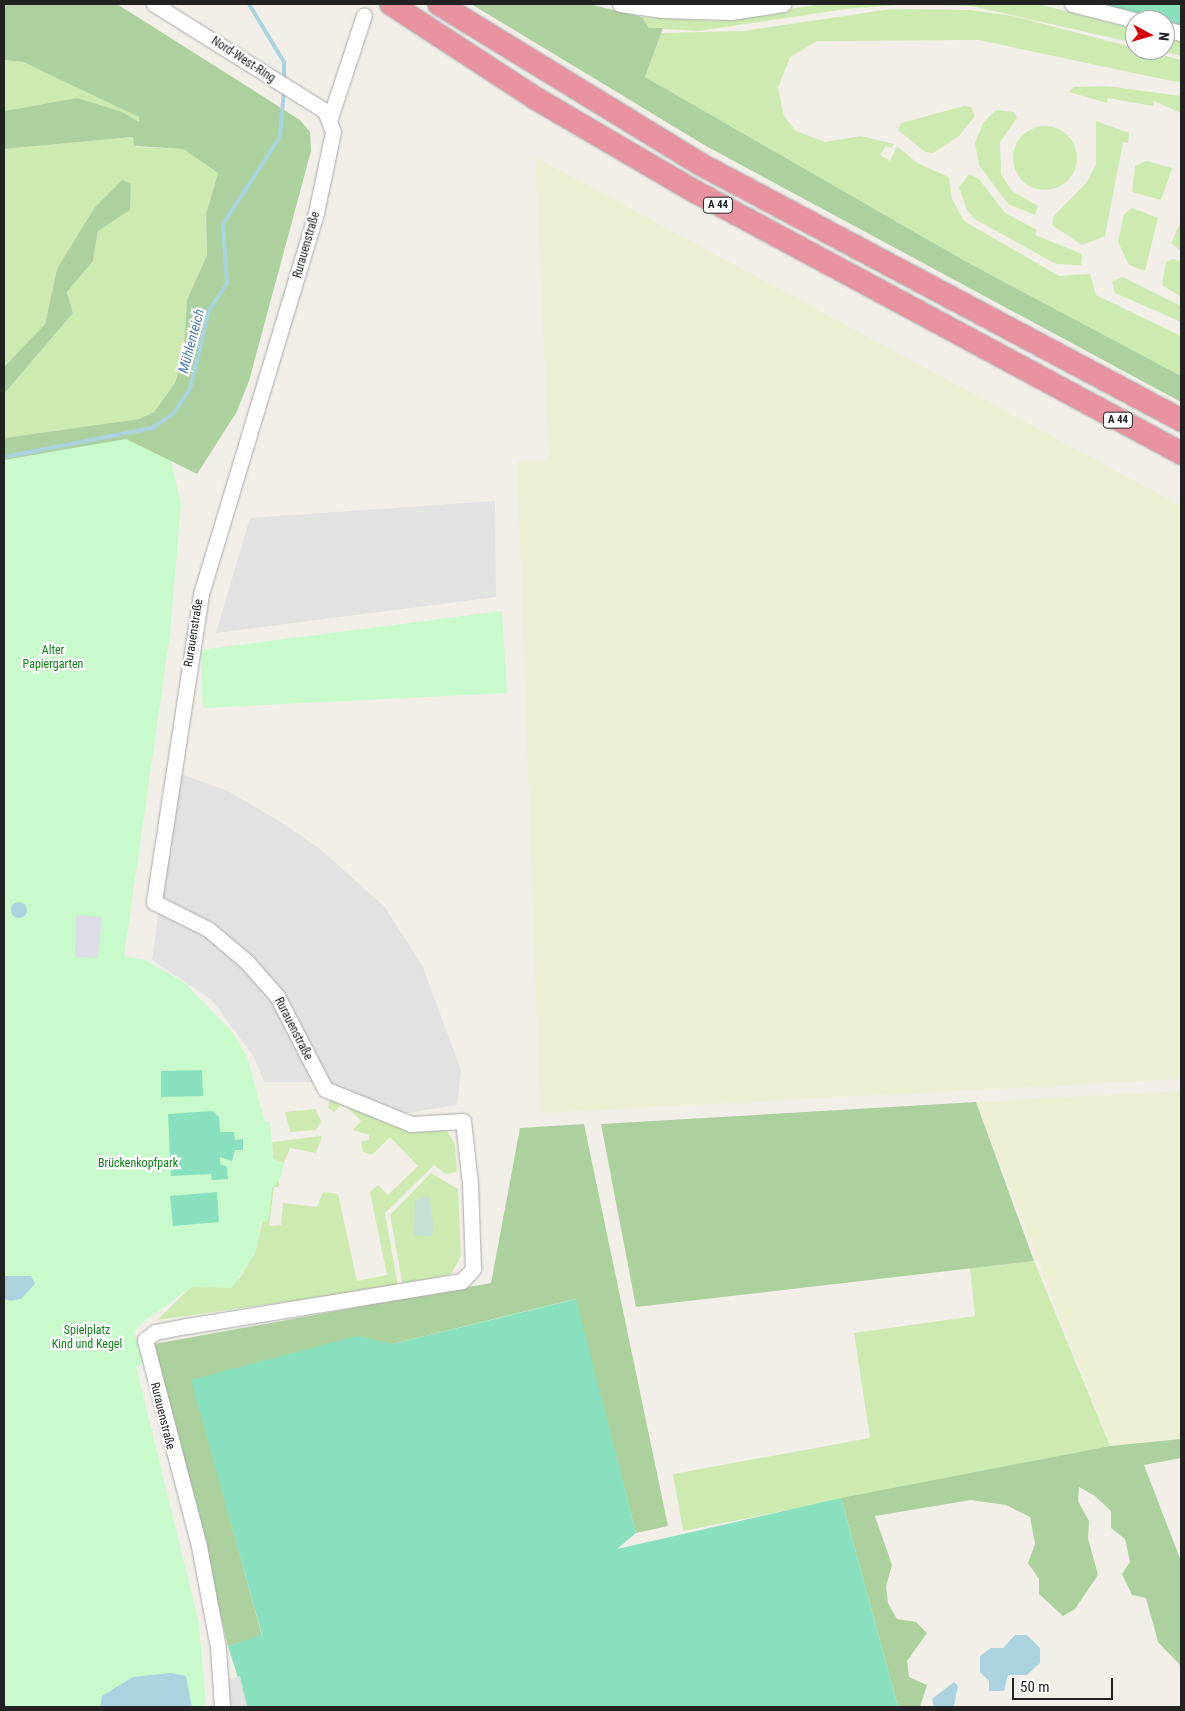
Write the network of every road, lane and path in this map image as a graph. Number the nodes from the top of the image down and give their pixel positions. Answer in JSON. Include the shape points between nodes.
{"nodes":[{"id":1,"x":154,"y":4,"type":"edge"},
{"id":2,"x":391,"y":4,"type":"edge"},
{"id":3,"x":439,"y":4,"type":"edge"},
{"id":4,"x":620,"y":4,"type":"edge"},
{"id":5,"x":783,"y":4,"type":"edge"},
{"id":6,"x":1072,"y":4,"type":"edge"},
{"id":7,"x":730,"y":8,"type":"edge"},
{"id":8,"x":364,"y":15,"type":"dead end"},
{"id":9,"x":1125,"y":17,"type":"edge"},
{"id":10,"x":330,"y":118,"type":"junction"},
{"id":11,"x":1181,"y":420,"type":"edge"},
{"id":12,"x":1181,"y":453,"type":"edge"},
{"id":13,"x":222,"y":1707,"type":"edge"}],
"edges":[{"from":1,"to":10,"type":"street","name":"Nord-West-Ring"},
{"from":2,"to":12,"type":"highway","number":"A 44","via":[[535,98],[696,192]]},
{"from":3,"to":11,"type":"highway","number":"A 44","via":[[702,165]]},
{"from":4,"to":7,"type":"street"},
{"from":5,"to":7,"type":"street"},
{"from":6,"to":9,"type":"street"},
{"from":8,"to":10,"type":"street","name":"Rurauenstraße"},
{"from":10,"to":13,"type":"street","name":"Rurauenstraße","via":[[332,138],[316,213],[201,594],[154,902],[208,930],[246,962],[277,996],[326,1089],[410,1124],[463,1121],[473,1269],[462,1281],[186,1326],[155,1332],[145,1340],[198,1546],[218,1648]]}]}
